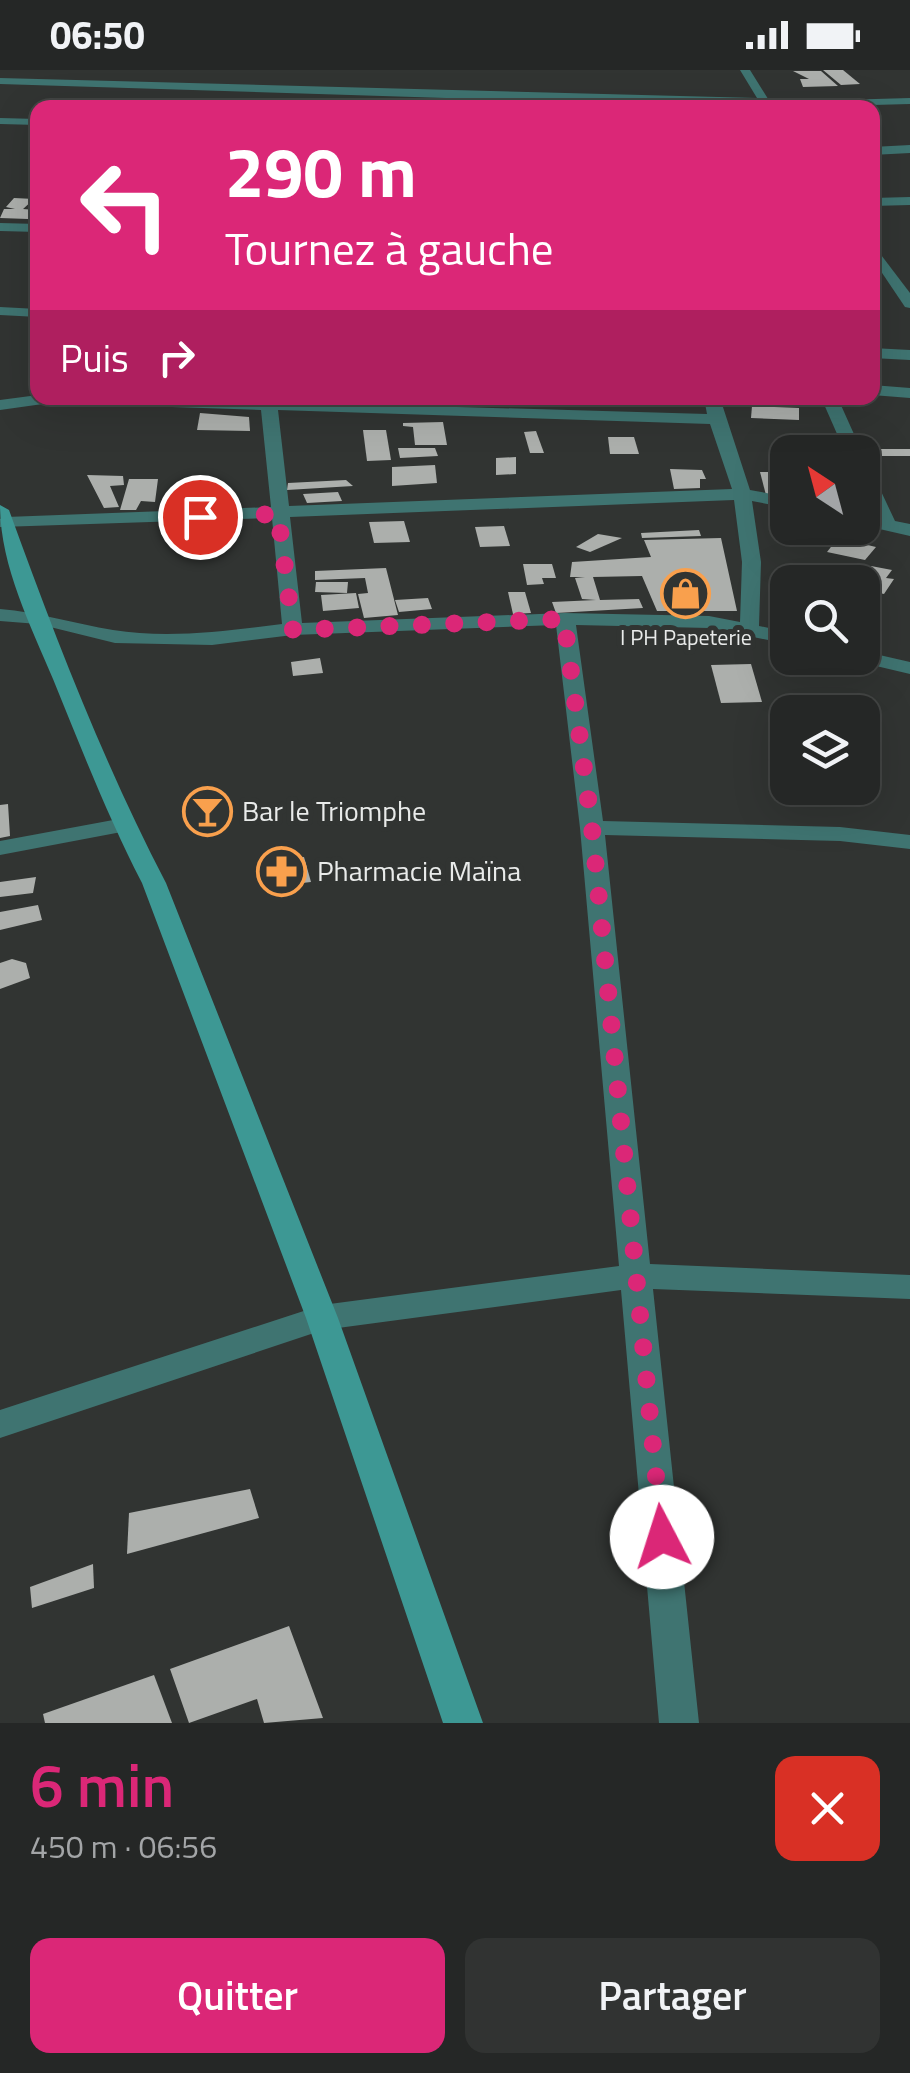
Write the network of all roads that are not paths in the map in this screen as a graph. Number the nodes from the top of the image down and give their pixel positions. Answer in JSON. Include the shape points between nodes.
{"nodes":[{"id":1,"x":53,"y":70,"type":"edge"},
{"id":2,"x":198,"y":70,"type":"edge"},
{"id":3,"x":745,"y":70,"type":"edge"},
{"id":4,"x":0,"y":80,"type":"edge"},
{"id":5,"x":40,"y":82,"type":"junction"},
{"id":6,"x":184,"y":86,"type":"junction"},
{"id":7,"x":319,"y":91,"type":"junction"},
{"id":8,"x":458,"y":93,"type":"junction"},
{"id":9,"x":174,"y":97,"type":"dead end"},
{"id":10,"x":313,"y":100,"type":"edge"},
{"id":11,"x":456,"y":100,"type":"edge"},
{"id":12,"x":579,"y":100,"type":"edge"},
{"id":13,"x":763,"y":100,"type":"edge"},
{"id":14,"x":910,"y":101,"type":"edge"},
{"id":15,"x":880,"y":102,"type":"edge"},
{"id":16,"x":30,"y":122,"type":"edge"},
{"id":17,"x":3,"y":123,"type":"edge"},
{"id":18,"x":910,"y":149,"type":"edge"},
{"id":19,"x":880,"y":151,"type":"edge"},
{"id":20,"x":910,"y":201,"type":"edge"},
{"id":21,"x":880,"y":202,"type":"edge"},
{"id":22,"x":0,"y":227,"type":"edge"},
{"id":23,"x":30,"y":228,"type":"edge"},
{"id":24,"x":880,"y":264,"type":"edge"},
{"id":25,"x":910,"y":304,"type":"edge"},
{"id":26,"x":0,"y":311,"type":"edge"},
{"id":27,"x":30,"y":313,"type":"edge"},
{"id":28,"x":880,"y":353,"type":"edge"},
{"id":29,"x":910,"y":355,"type":"edge"},
{"id":30,"x":880,"y":391,"type":"edge"},
{"id":31,"x":910,"y":393,"type":"edge"},
{"id":32,"x":30,"y":401,"type":"edge"},
{"id":33,"x":0,"y":405,"type":"edge"},
{"id":34,"x":269,"y":405,"type":"edge"},
{"id":35,"x":418,"y":405,"type":"edge"},
{"id":36,"x":713,"y":405,"type":"edge"},
{"id":37,"x":832,"y":405,"type":"edge"},
{"id":38,"x":715,"y":418,"type":"junction"},
{"id":39,"x":846,"y":435,"type":"edge"},
{"id":40,"x":742,"y":494,"type":"junction"},
{"id":41,"x":770,"y":500,"type":"edge"},
{"id":42,"x":880,"y":508,"type":"edge"},
{"id":43,"x":278,"y":514,"type":"junction"},
{"id":44,"x":3,"y":517,"type":"edge"},
{"id":45,"x":880,"y":523,"type":"edge"},
{"id":46,"x":888,"y":525,"type":"junction"},
{"id":47,"x":910,"y":530,"type":"edge"},
{"id":48,"x":0,"y":614,"type":"edge"},
{"id":49,"x":38,"y":618,"type":"junction"},
{"id":50,"x":564,"y":619,"type":"junction"},
{"id":51,"x":749,"y":628,"type":"junction"},
{"id":52,"x":293,"y":630,"type":"junction"},
{"id":53,"x":770,"y":633,"type":"edge"},
{"id":54,"x":880,"y":660,"type":"edge"},
{"id":55,"x":910,"y":668,"type":"edge"},
{"id":56,"x":124,"y":825,"type":"junction"},
{"id":57,"x":592,"y":828,"type":"junction"},
{"id":58,"x":908,"y":847,"type":"edge"},
{"id":59,"x":0,"y":848,"type":"edge"},
{"id":60,"x":638,"y":1276,"type":"junction"},
{"id":61,"x":910,"y":1287,"type":"edge"},
{"id":62,"x":322,"y":1318,"type":"junction"},
{"id":63,"x":0,"y":1424,"type":"edge"},
{"id":64,"x":463,"y":1723,"type":"edge"},
{"id":65,"x":678,"y":1723,"type":"edge"}],
"edges":[{"from":1,"to":5,"type":"street"},
{"from":2,"to":6,"type":"street"},
{"from":3,"to":13,"type":"street"},
{"from":4,"to":5,"type":"street"},
{"from":5,"to":6,"type":"street"},
{"from":6,"to":7,"type":"street"},
{"from":6,"to":9,"type":"street"},
{"from":7,"to":8,"type":"street"},
{"from":7,"to":10,"type":"street"},
{"from":8,"to":11,"type":"street"},
{"from":8,"to":12,"type":"street"},
{"from":14,"to":15,"type":"street"},
{"from":16,"to":17,"type":"street"},
{"from":18,"to":19,"type":"street"},
{"from":20,"to":21,"type":"street"},
{"from":22,"to":23,"type":"street"},
{"from":24,"to":25,"type":"street"},
{"from":26,"to":27,"type":"street"},
{"from":28,"to":29,"type":"street"},
{"from":30,"to":31,"type":"street"},
{"from":32,"to":33,"type":"street"},
{"from":34,"to":43,"type":"street"},
{"from":35,"to":38,"type":"street"},
{"from":36,"to":38,"type":"street"},
{"from":37,"to":39,"type":"street"},
{"from":38,"to":40,"type":"street"},
{"from":40,"to":41,"type":"street"},
{"from":40,"to":43,"type":"street"},
{"from":40,"to":51,"type":"street","via":[[754,598]]},
{"from":42,"to":46,"type":"street"},
{"from":43,"to":44,"type":"street"},
{"from":43,"to":52,"type":"street"},
{"from":44,"to":49,"type":"street"},
{"from":45,"to":46,"type":"street"},
{"from":46,"to":47,"type":"street"},
{"from":48,"to":49,"type":"street"},
{"from":49,"to":52,"type":"street","via":[[115,636],[212,639]]},
{"from":49,"to":56,"type":"street"},
{"from":50,"to":51,"type":"street"},
{"from":50,"to":52,"type":"street"},
{"from":50,"to":57,"type":"street"},
{"from":51,"to":53,"type":"street"},
{"from":54,"to":55,"type":"street"},
{"from":56,"to":59,"type":"street"},
{"from":56,"to":62,"type":"street","via":[[154,883]]},
{"from":57,"to":58,"type":"street","via":[[840,834]]},
{"from":57,"to":60,"type":"street"},
{"from":60,"to":61,"type":"street"},
{"from":60,"to":62,"type":"street"},
{"from":60,"to":65,"type":"street"},
{"from":62,"to":63,"type":"street"},
{"from":62,"to":64,"type":"street"}]}
